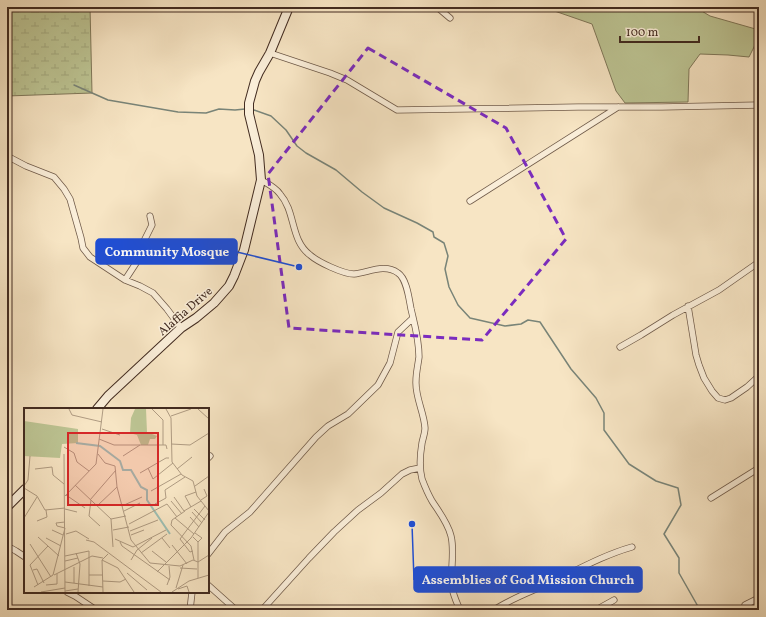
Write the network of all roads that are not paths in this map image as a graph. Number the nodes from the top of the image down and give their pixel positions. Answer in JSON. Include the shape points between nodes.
{"nodes":[{"id":1,"x":290,"y":7,"type":"edge"},
{"id":2,"x":437,"y":7,"type":"edge"},
{"id":3,"x":450,"y":18,"type":"dead end"},
{"id":4,"x":270,"y":53,"type":"junction"},
{"id":5,"x":759,"y":105,"type":"edge"},
{"id":6,"x":619,"y":107,"type":"junction"},
{"id":7,"x":7,"y":156,"type":"edge"},
{"id":8,"x":261,"y":180,"type":"junction"},
{"id":9,"x":470,"y":201,"type":"dead end"},
{"id":10,"x":150,"y":216,"type":"dead end"},
{"id":11,"x":759,"y":262,"type":"edge"},
{"id":12,"x":126,"y":280,"type":"junction"},
{"id":13,"x":688,"y":306,"type":"junction"},
{"id":14,"x":414,"y":318,"type":"junction"},
{"id":15,"x":181,"y":328,"type":"junction"},
{"id":16,"x":620,"y":347,"type":"dead end"},
{"id":17,"x":759,"y":376,"type":"edge"},
{"id":18,"x":98,"y":408,"type":"edge"},
{"id":19,"x":420,"y":468,"type":"junction"},
{"id":20,"x":759,"y":468,"type":"edge"},
{"id":21,"x":24,"y":490,"type":"edge"},
{"id":22,"x":711,"y":498,"type":"dead end"},
{"id":23,"x":7,"y":507,"type":"edge"},
{"id":24,"x":7,"y":546,"type":"edge"},
{"id":25,"x":632,"y":547,"type":"dead end"},
{"id":26,"x":209,"y":553,"type":"edge"},
{"id":27,"x":24,"y":556,"type":"edge"},
{"id":28,"x":209,"y":587,"type":"edge"},
{"id":29,"x":69,"y":593,"type":"edge"},
{"id":30,"x":192,"y":593,"type":"edge"},
{"id":31,"x":759,"y":598,"type":"edge"},
{"id":32,"x":614,"y":600,"type":"dead end"},
{"id":33,"x":744,"y":605,"type":"dead end"},
{"id":34,"x":96,"y":610,"type":"edge"},
{"id":35,"x":190,"y":610,"type":"edge"},
{"id":36,"x":236,"y":610,"type":"edge"},
{"id":37,"x":262,"y":610,"type":"edge"},
{"id":38,"x":460,"y":610,"type":"edge"},
{"id":39,"x":494,"y":610,"type":"edge"},
{"id":40,"x":596,"y":610,"type":"edge"}],
"edges":[{"from":1,"to":4,"type":"street"},
{"from":2,"to":3,"type":"street"},
{"from":4,"to":6,"type":"street","via":[[347,80],[397,110]]},
{"from":4,"to":8,"type":"street","name":"Alaffia Drive","via":[[255,81],[249,103],[249,114],[260,155]]},
{"from":5,"to":6,"type":"street"},
{"from":6,"to":9,"type":"street"},
{"from":7,"to":12,"type":"street","via":[[54,177],[70,199],[83,248],[90,257]]},
{"from":8,"to":14,"type":"street","via":[[281,194],[292,217],[298,242],[308,254],[348,274],[384,268],[399,273],[408,293]]},
{"from":8,"to":15,"type":"street","name":"Alaffia Drive","via":[[244,250],[229,286],[214,303]]},
{"from":10,"to":12,"type":"street","via":[[152,225],[141,247],[138,260]]},
{"from":11,"to":13,"type":"street","via":[[719,290]]},
{"from":12,"to":15,"type":"street","via":[[153,294]]},
{"from":13,"to":16,"type":"street"},
{"from":13,"to":17,"type":"street","via":[[699,365],[704,378],[718,398],[730,398],[748,387]]},
{"from":14,"to":19,"type":"street","via":[[418,342],[416,383],[425,430]]},
{"from":14,"to":26,"type":"street","via":[[397,334],[390,363],[378,385],[348,414],[316,437],[250,512],[225,532]]},
{"from":15,"to":18,"type":"street","name":"Alaffia Drive"},
{"from":19,"to":37,"type":"street","via":[[402,474],[358,510],[309,558]]},
{"from":19,"to":38,"type":"street","via":[[422,480],[451,536],[452,588]]},
{"from":20,"to":22,"type":"street"},
{"from":21,"to":23,"type":"street"},
{"from":24,"to":27,"type":"street"},
{"from":25,"to":39,"type":"street","via":[[619,550]]},
{"from":28,"to":36,"type":"street"},
{"from":29,"to":34,"type":"street"},
{"from":30,"to":35,"type":"street"},
{"from":31,"to":33,"type":"street"},
{"from":32,"to":40,"type":"street"}]}
